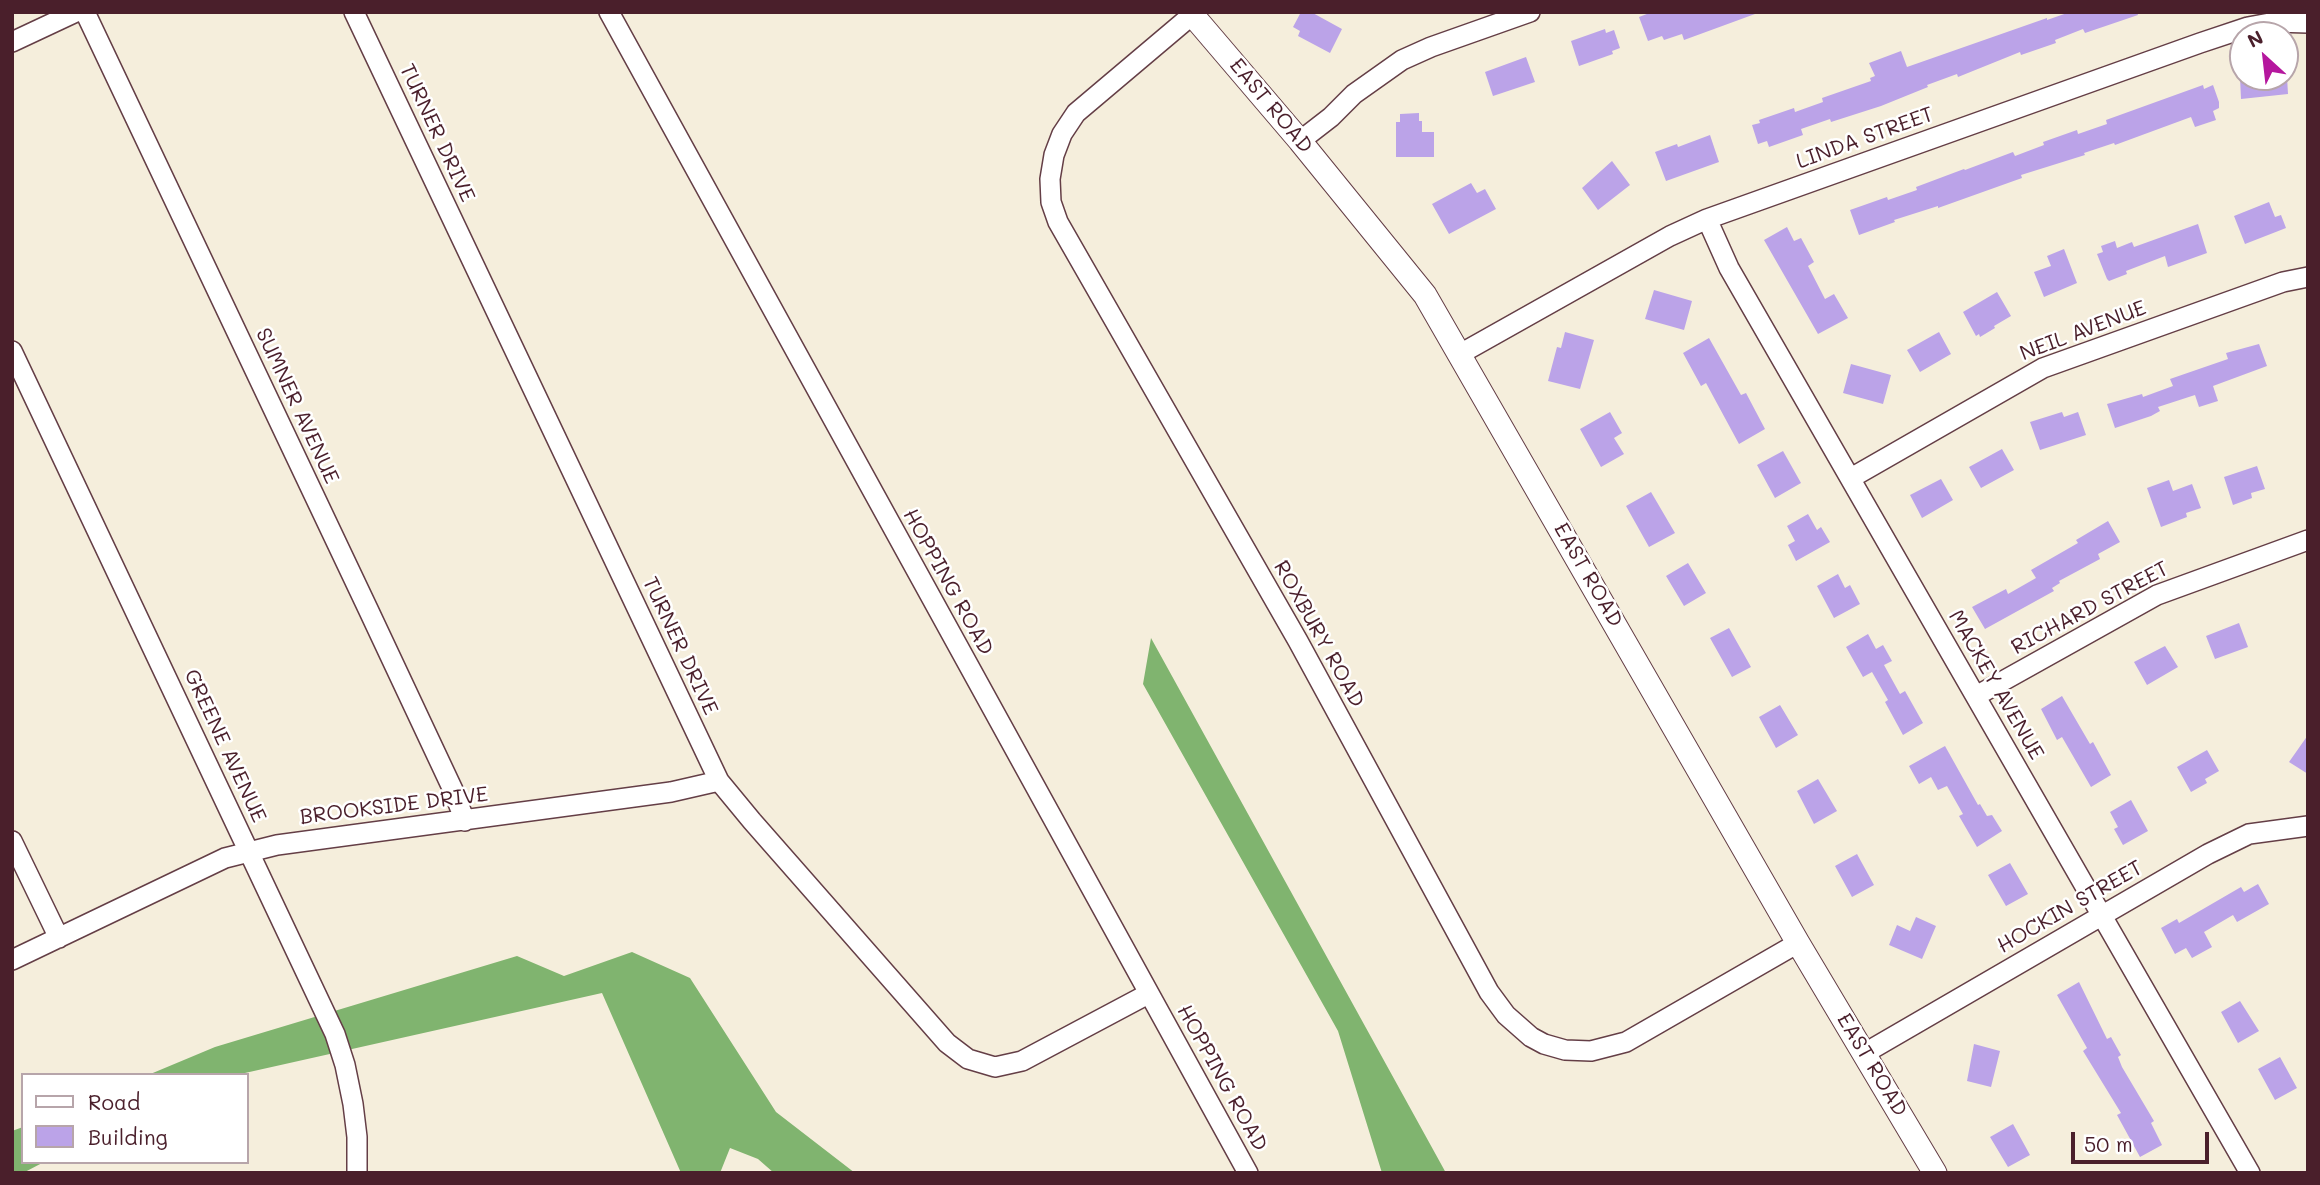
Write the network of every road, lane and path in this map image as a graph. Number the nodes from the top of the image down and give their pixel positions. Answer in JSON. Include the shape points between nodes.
{"nodes":[{"id":1,"x":76,"y":12,"type":"edge"},
{"id":2,"x":85,"y":12,"type":"edge"},
{"id":3,"x":354,"y":12,"type":"edge"},
{"id":4,"x":609,"y":12,"type":"edge"},
{"id":5,"x":1530,"y":12,"type":"edge"},
{"id":6,"x":1191,"y":14,"type":"edge"},
{"id":7,"x":2308,"y":23,"type":"edge"},
{"id":8,"x":12,"y":41,"type":"edge"},
{"id":9,"x":1300,"y":141,"type":"junction"},
{"id":10,"x":1707,"y":219,"type":"junction"},
{"id":11,"x":2308,"y":277,"type":"edge"},
{"id":12,"x":12,"y":351,"type":"edge"},
{"id":13,"x":1460,"y":354,"type":"junction"},
{"id":14,"x":1851,"y":478,"type":"junction"},
{"id":15,"x":2308,"y":540,"type":"edge"},
{"id":16,"x":1976,"y":696,"type":"junction"},
{"id":17,"x":719,"y":781,"type":"junction"},
{"id":18,"x":465,"y":821,"type":"junction"},
{"id":19,"x":2308,"y":826,"type":"edge"},
{"id":20,"x":12,"y":841,"type":"edge"},
{"id":21,"x":250,"y":852,"type":"junction"},
{"id":22,"x":2102,"y":916,"type":"junction"},
{"id":23,"x":58,"y":938,"type":"junction"},
{"id":24,"x":1798,"y":943,"type":"junction"},
{"id":25,"x":12,"y":960,"type":"edge"},
{"id":26,"x":1148,"y":994,"type":"junction"},
{"id":27,"x":1865,"y":1053,"type":"junction"},
{"id":28,"x":1932,"y":1172,"type":"edge"},
{"id":29,"x":357,"y":1173,"type":"edge"},
{"id":30,"x":1248,"y":1173,"type":"edge"},
{"id":31,"x":2250,"y":1173,"type":"edge"}],
"edges":[{"from":1,"to":8,"type":"street"},
{"from":2,"to":18,"type":"street","name":"SUMNER AVENUE"},
{"from":3,"to":17,"type":"street","name":"TURNER DRIVE"},
{"from":4,"to":26,"type":"street","name":"HOPPING ROAD"},
{"from":5,"to":9,"type":"street","via":[[1402,60]]},
{"from":6,"to":9,"type":"street","name":"EAST ROAD"},
{"from":6,"to":24,"type":"street","name":"ROXBURY ROAD","via":[[1076,113],[1054,155],[1051,202],[1058,222],[1298,640],[1489,992],[1531,1037],[1565,1050],[1591,1051],[1626,1042]]},
{"from":7,"to":10,"type":"street","name":"LINDA STREET","via":[[2248,27]]},
{"from":9,"to":13,"type":"street","name":"EAST ROAD","via":[[1425,295]]},
{"from":10,"to":13,"type":"street","name":"LINDA STREET"},
{"from":10,"to":14,"type":"street","name":"MACKEY AVENUE","via":[[1729,268]]},
{"from":11,"to":14,"type":"street","name":"NEIL AVENUE","via":[[2043,368]]},
{"from":12,"to":21,"type":"street","name":"GREENE AVENUE"},
{"from":13,"to":24,"type":"street","name":"EAST ROAD"},
{"from":14,"to":16,"type":"street","name":"MACKEY AVENUE"},
{"from":15,"to":16,"type":"street","name":"RICHARD STREET","via":[[2157,595]]},
{"from":16,"to":22,"type":"street","name":"MACKEY AVENUE"},
{"from":17,"to":18,"type":"street","name":"BROOKSIDE DRIVE"},
{"from":17,"to":26,"type":"street","name":"TURNER DRIVE","via":[[947,1043],[968,1059],[995,1067],[1022,1061]]},
{"from":18,"to":21,"type":"street","name":"BROOKSIDE DRIVE"},
{"from":19,"to":22,"type":"street","name":"HOCKIN STREET","via":[[2249,834]]},
{"from":20,"to":23,"type":"street"},
{"from":21,"to":23,"type":"street","name":"BROOKSIDE DRIVE","via":[[225,858]]},
{"from":21,"to":29,"type":"street","name":"GREENE AVENUE","via":[[335,1034],[354,1115]]},
{"from":22,"to":27,"type":"street","name":"HOCKIN STREET"},
{"from":22,"to":31,"type":"street","name":"MACKEY AVENUE"},
{"from":23,"to":25,"type":"street","name":"BROOKSIDE DRIVE"},
{"from":24,"to":27,"type":"street","name":"EAST ROAD"},
{"from":26,"to":30,"type":"street","name":"HOPPING ROAD"},
{"from":27,"to":28,"type":"street","name":"EAST ROAD"}]}
